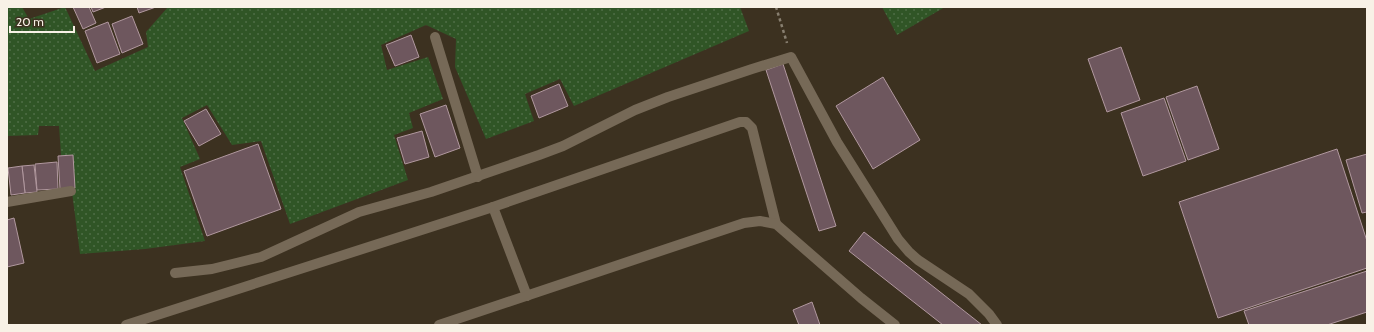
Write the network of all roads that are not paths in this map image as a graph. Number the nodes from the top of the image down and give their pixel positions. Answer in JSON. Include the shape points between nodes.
{"nodes":[{"id":1,"x":435,"y":37,"type":"dead end"},
{"id":2,"x":478,"y":177,"type":"junction"},
{"id":3,"x":71,"y":191,"type":"dead end"},
{"id":4,"x":7,"y":202,"type":"edge"},
{"id":5,"x":493,"y":207,"type":"junction"},
{"id":6,"x":776,"y":224,"type":"junction"},
{"id":7,"x":175,"y":273,"type":"dead end"},
{"id":8,"x":527,"y":296,"type":"junction"},
{"id":9,"x":126,"y":325,"type":"edge"},
{"id":10,"x":439,"y":325,"type":"edge"},
{"id":11,"x":895,"y":325,"type":"edge"},
{"id":12,"x":997,"y":325,"type":"edge"}],
"edges":[{"from":1,"to":2,"type":"street"},
{"from":2,"to":7,"type":"street","via":[[359,212],[261,258],[212,269]]},
{"from":2,"to":12,"type":"street","via":[[563,146],[635,110],[791,57],[837,142],[898,239],[918,260],[969,294]]},
{"from":3,"to":4,"type":"street"},
{"from":5,"to":6,"type":"street","via":[[746,122],[752,128]]},
{"from":5,"to":8,"type":"street"},
{"from":5,"to":9,"type":"street"},
{"from":6,"to":8,"type":"street","via":[[760,221],[744,223]]},
{"from":6,"to":11,"type":"street"},
{"from":8,"to":10,"type":"street"}]}
